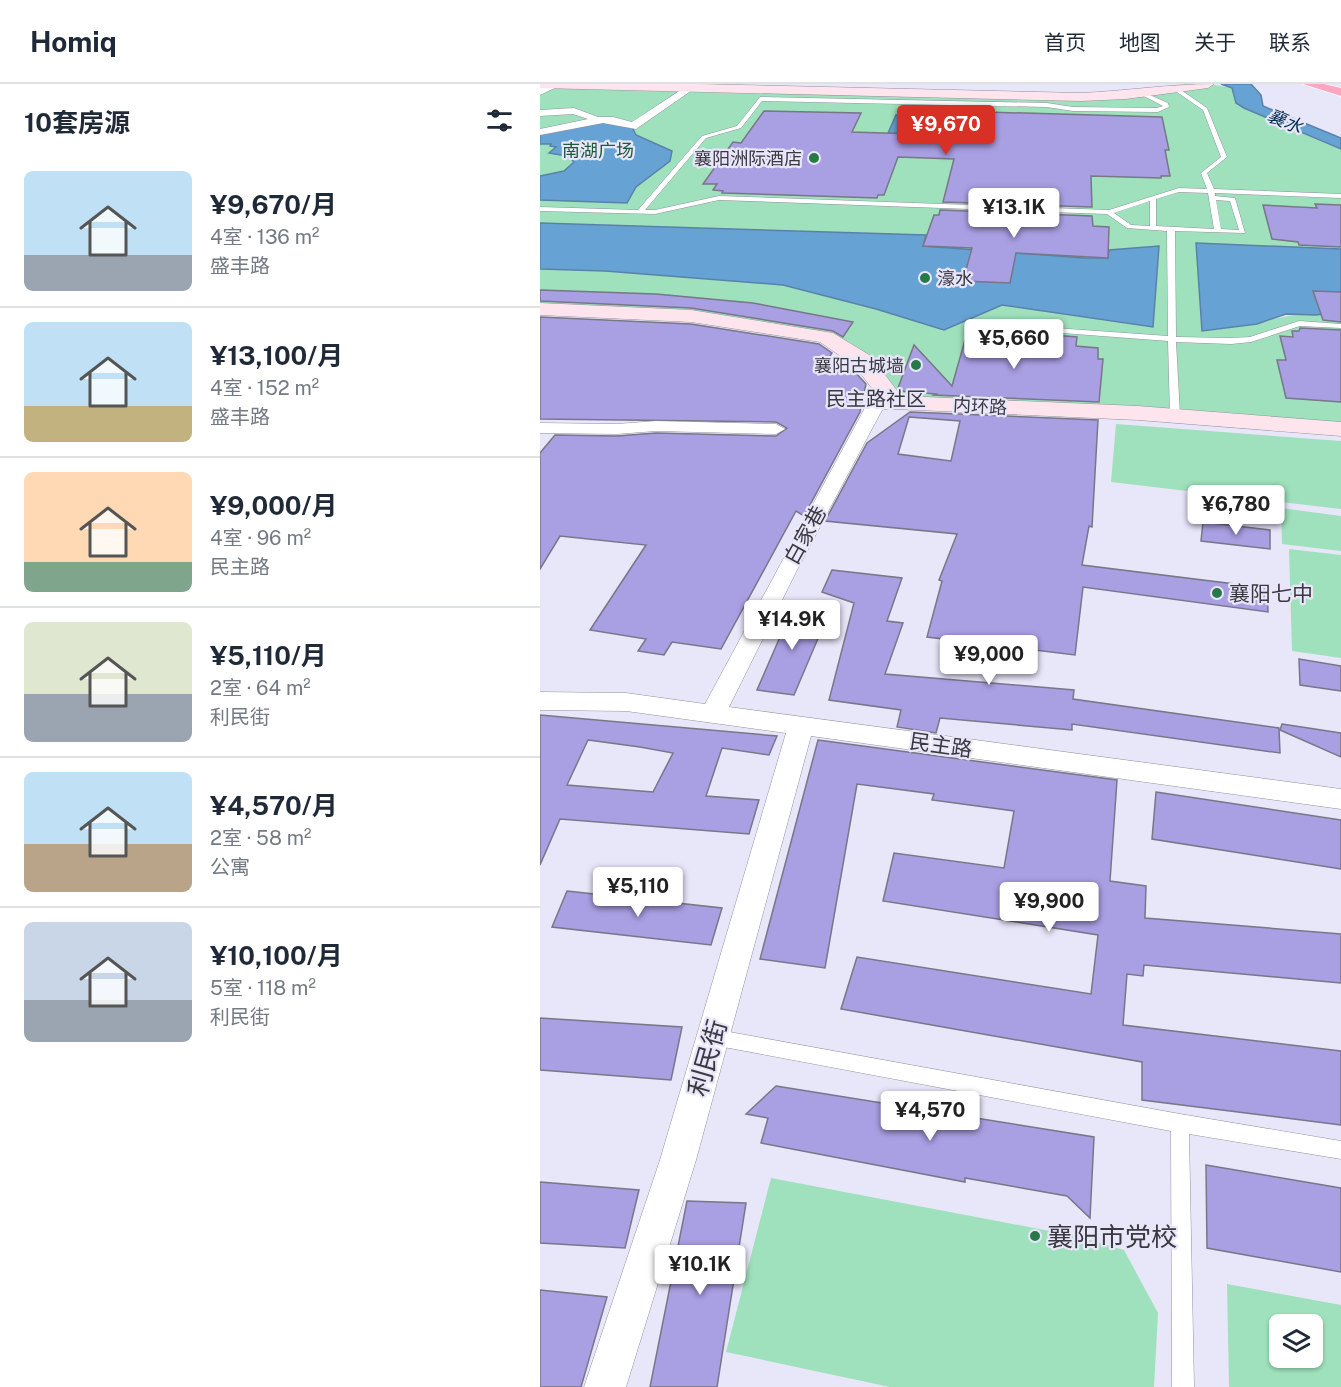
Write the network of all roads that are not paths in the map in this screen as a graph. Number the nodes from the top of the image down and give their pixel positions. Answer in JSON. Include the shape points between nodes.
{"nodes":[{"id":1,"x":1208,"y":84,"type":"edge"},
{"id":2,"x":1309,"y":84,"type":"edge"},
{"id":3,"x":1336,"y":84,"type":"edge"},
{"id":4,"x":1341,"y":85,"type":"edge"},
{"id":5,"x":544,"y":88,"type":"edge"},
{"id":6,"x":690,"y":88,"type":"junction"},
{"id":7,"x":1176,"y":89,"type":"junction"},
{"id":8,"x":1341,"y":92,"type":"edge"},
{"id":9,"x":1141,"y":93,"type":"junction"},
{"id":10,"x":943,"y":98,"type":"junction"},
{"id":11,"x":541,"y":112,"type":"edge"},
{"id":12,"x":593,"y":121,"type":"junction"},
{"id":13,"x":540,"y":132,"type":"edge"},
{"id":14,"x":1212,"y":195,"type":"junction"},
{"id":15,"x":1341,"y":196,"type":"edge"},
{"id":16,"x":1153,"y":198,"type":"junction"},
{"id":17,"x":540,"y":208,"type":"edge"},
{"id":18,"x":639,"y":212,"type":"junction"},
{"id":19,"x":1109,"y":212,"type":"junction"},
{"id":20,"x":1153,"y":228,"type":"junction"},
{"id":21,"x":1171,"y":229,"type":"junction"},
{"id":22,"x":1218,"y":231,"type":"junction"},
{"id":23,"x":540,"y":309,"type":"edge"},
{"id":24,"x":1341,"y":326,"type":"edge"},
{"id":25,"x":996,"y":327,"type":"dead end"},
{"id":26,"x":1172,"y":339,"type":"junction"},
{"id":27,"x":894,"y":402,"type":"junction"},
{"id":28,"x":1175,"y":415,"type":"junction"},
{"id":29,"x":540,"y":428,"type":"edge"},
{"id":30,"x":776,"y":429,"type":"dead end"},
{"id":31,"x":1341,"y":429,"type":"edge"},
{"id":32,"x":540,"y":701,"type":"edge"},
{"id":33,"x":713,"y":713,"type":"junction"},
{"id":34,"x":801,"y":726,"type":"junction"},
{"id":35,"x":1341,"y":799,"type":"edge"},
{"id":36,"x":713,"y":1037,"type":"junction"},
{"id":37,"x":1180,"y":1123,"type":"junction"},
{"id":38,"x":1341,"y":1150,"type":"edge"},
{"id":39,"x":605,"y":1387,"type":"edge"},
{"id":40,"x":1183,"y":1387,"type":"edge"}],
"edges":[{"from":1,"to":7,"type":"street"},
{"from":2,"to":8,"type":"highway"},
{"from":3,"to":4,"type":"highway"},
{"from":5,"to":6,"type":"street"},
{"from":6,"to":10,"type":"street"},
{"from":6,"to":12,"type":"street","via":[[632,127],[623,121]]},
{"from":7,"to":9,"type":"street"},
{"from":7,"to":14,"type":"lane","via":[[1205,109],[1224,157],[1204,173]]},
{"from":9,"to":10,"type":"street"},
{"from":9,"to":10,"type":"lane","via":[[1166,107],[1147,110]]},
{"from":10,"to":18,"type":"lane","via":[[760,99],[739,127],[704,137]]},
{"from":11,"to":12,"type":"street","via":[[583,112],[590,114]]},
{"from":12,"to":13,"type":"street"},
{"from":14,"to":15,"type":"lane"},
{"from":14,"to":16,"type":"lane","via":[[1179,190]]},
{"from":14,"to":22,"type":"lane"},
{"from":14,"to":22,"type":"lane","via":[[1233,199],[1242,232]]},
{"from":16,"to":19,"type":"lane"},
{"from":16,"to":20,"type":"lane"},
{"from":17,"to":18,"type":"lane"},
{"from":18,"to":19,"type":"lane","via":[[719,198]]},
{"from":19,"to":20,"type":"lane","via":[[1129,227]]},
{"from":20,"to":21,"type":"lane"},
{"from":21,"to":22,"type":"lane"},
{"from":21,"to":26,"type":"lane"},
{"from":23,"to":27,"type":"street","via":[[692,316],[826,337],[863,361]]},
{"from":24,"to":26,"type":"lane","via":[[1299,323],[1251,339],[1231,341]]},
{"from":25,"to":26,"type":"lane"},
{"from":26,"to":28,"type":"lane"},
{"from":27,"to":28,"type":"street","name":"内环路"},
{"from":27,"to":33,"type":"street","name":"白家巷","via":[[875,406]]},
{"from":28,"to":31,"type":"street","name":"内环路"},
{"from":29,"to":30,"type":"street"},
{"from":32,"to":33,"type":"street","name":"民主路","via":[[626,702]]},
{"from":33,"to":34,"type":"street","name":"民主路"},
{"from":34,"to":35,"type":"street","name":"民主路"},
{"from":34,"to":36,"type":"street","name":"利民街"},
{"from":36,"to":37,"type":"lane"},
{"from":36,"to":39,"type":"street","name":"利民街"},
{"from":37,"to":38,"type":"lane"},
{"from":37,"to":40,"type":"lane"}]}
